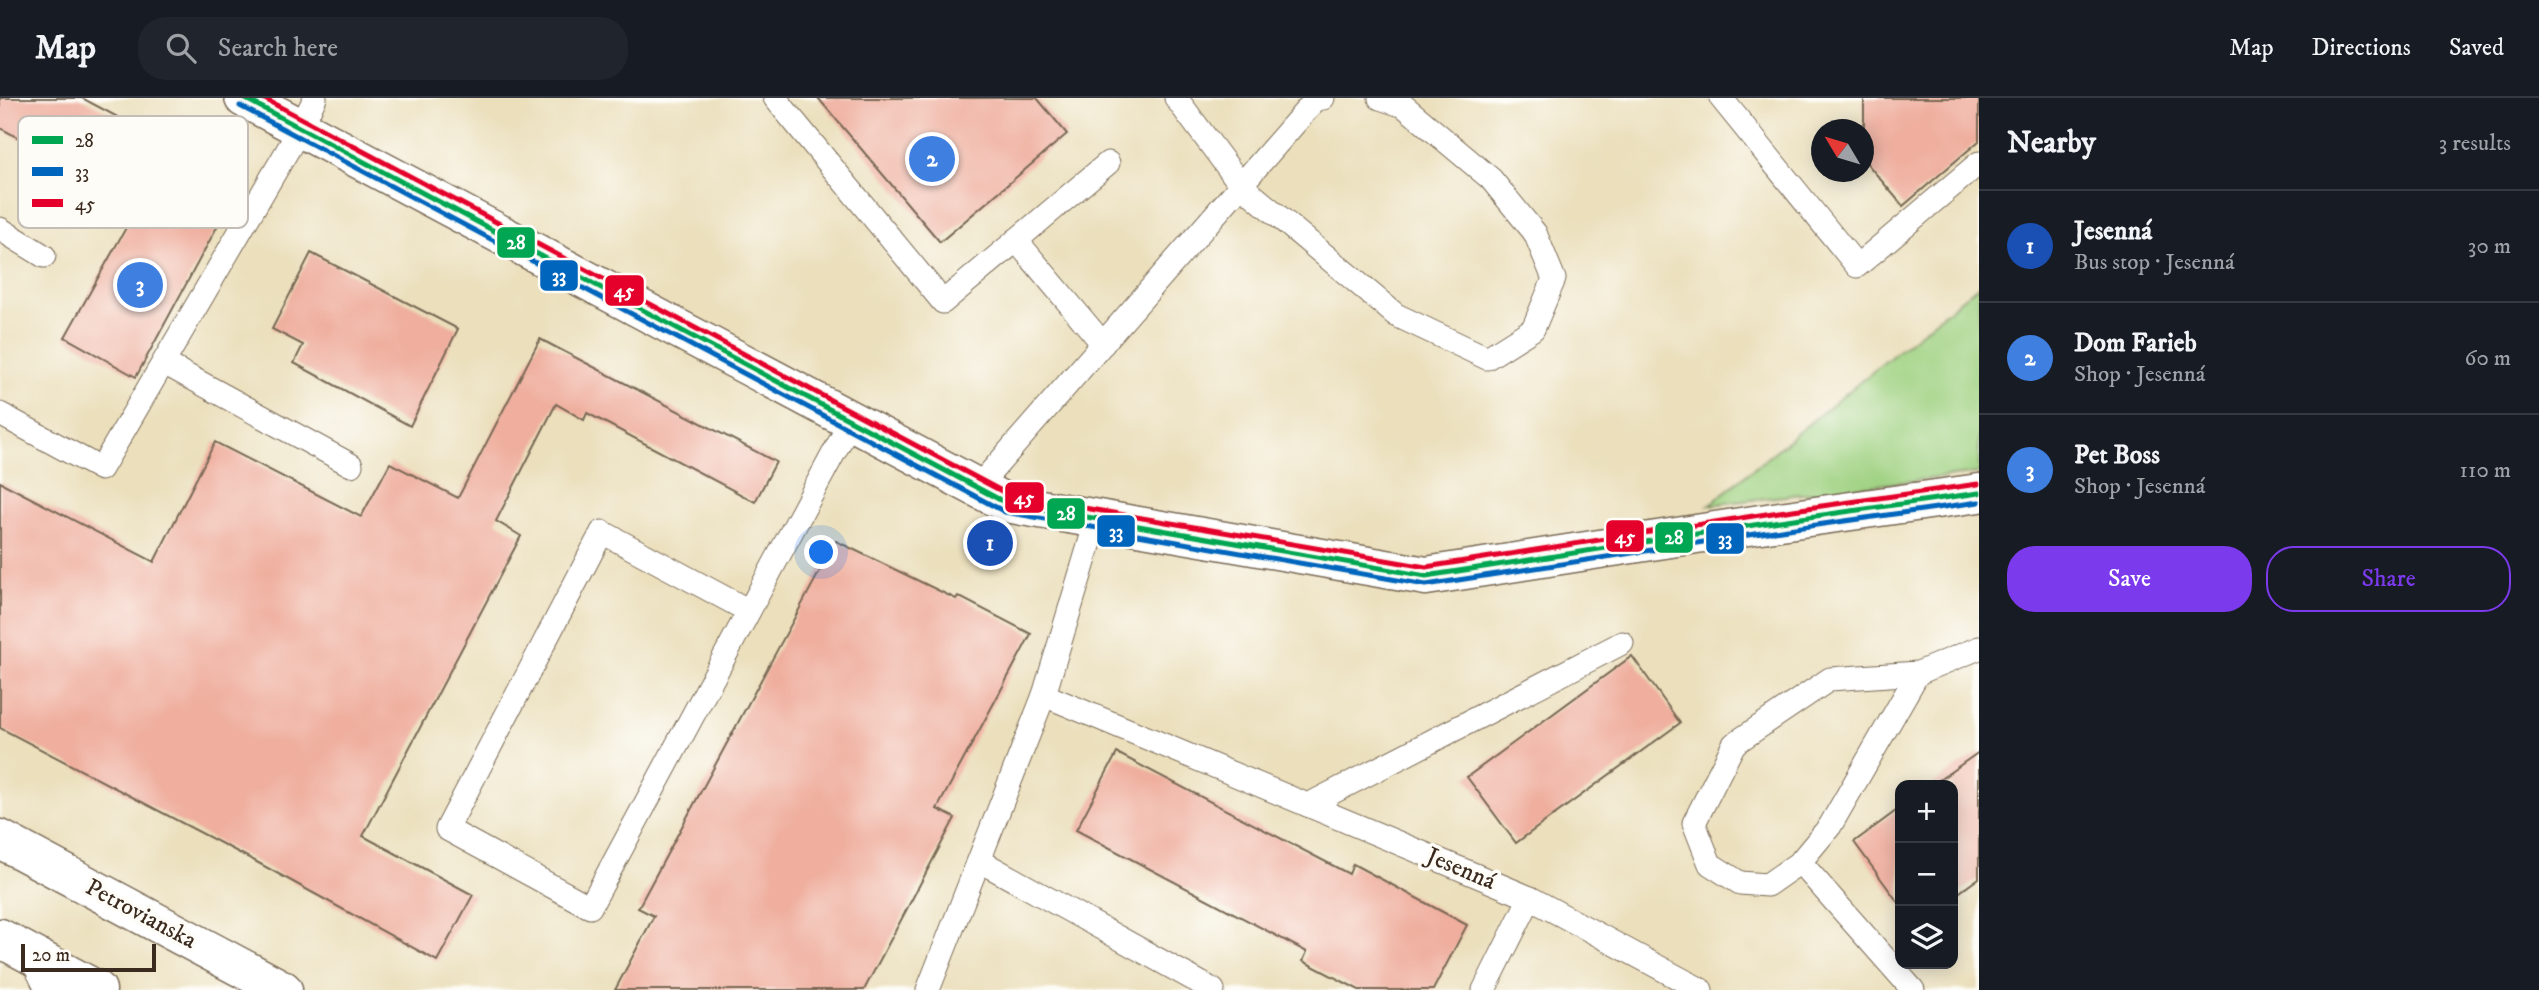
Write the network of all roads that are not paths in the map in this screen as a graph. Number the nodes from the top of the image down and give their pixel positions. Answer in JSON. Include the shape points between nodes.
{"nodes":[{"id":1,"x":244,"y":98,"type":"edge"},
{"id":2,"x":775,"y":98,"type":"edge"},
{"id":3,"x":1176,"y":98,"type":"edge"},
{"id":4,"x":1323,"y":98,"type":"edge"},
{"id":5,"x":1381,"y":98,"type":"edge"},
{"id":6,"x":1721,"y":98,"type":"edge"},
{"id":7,"x":307,"y":113,"type":"edge"},
{"id":8,"x":1108,"y":163,"type":"dead end"},
{"id":9,"x":1979,"y":163,"type":"edge"},
{"id":10,"x":1241,"y":185,"type":"junction"},
{"id":11,"x":248,"y":215,"type":"edge"},
{"id":12,"x":241,"y":228,"type":"edge"},
{"id":13,"x":0,"y":229,"type":"edge"},
{"id":14,"x":1016,"y":240,"type":"junction"},
{"id":15,"x":44,"y":256,"type":"dead end"},
{"id":16,"x":1103,"y":344,"type":"junction"},
{"id":17,"x":163,"y":363,"type":"junction"},
{"id":18,"x":0,"y":414,"type":"edge"},
{"id":19,"x":851,"y":421,"type":"junction"},
{"id":20,"x":351,"y":465,"type":"dead end"},
{"id":21,"x":977,"y":488,"type":"junction"},
{"id":22,"x":1979,"y":493,"type":"edge"},
{"id":23,"x":1097,"y":519,"type":"junction"},
{"id":24,"x":749,"y":611,"type":"junction"},
{"id":25,"x":1622,"y":643,"type":"dead end"},
{"id":26,"x":1979,"y":648,"type":"edge"},
{"id":27,"x":1919,"y":673,"type":"junction"},
{"id":28,"x":1044,"y":695,"type":"junction"},
{"id":29,"x":1308,"y":805,"type":"junction"},
{"id":30,"x":0,"y":839,"type":"edge"},
{"id":31,"x":980,"y":860,"type":"junction"},
{"id":32,"x":1800,"y":862,"type":"junction"},
{"id":33,"x":1530,"y":898,"type":"junction"},
{"id":34,"x":15,"y":946,"type":"edge"},
{"id":35,"x":47,"y":990,"type":"edge"},
{"id":36,"x":97,"y":990,"type":"edge"},
{"id":37,"x":283,"y":990,"type":"edge"},
{"id":38,"x":928,"y":990,"type":"edge"},
{"id":39,"x":1213,"y":990,"type":"edge"},
{"id":40,"x":1485,"y":990,"type":"edge"},
{"id":41,"x":1701,"y":990,"type":"edge"},
{"id":42,"x":1913,"y":990,"type":"edge"}],
"edges":[{"from":1,"to":7,"type":"street"},
{"from":2,"to":14,"type":"lane","via":[[943,302]]},
{"from":3,"to":10,"type":"lane"},
{"from":4,"to":10,"type":"lane","via":[[1316,99]]},
{"from":5,"to":10,"type":"lane","via":[[1404,106],[1491,179],[1535,233],[1554,279],[1533,329],[1487,358],[1396,315]]},
{"from":6,"to":9,"type":"lane","via":[[1857,266]]},
{"from":7,"to":11,"type":"lane"},
{"from":7,"to":19,"type":"street"},
{"from":8,"to":14,"type":"lane"},
{"from":10,"to":16,"type":"lane"},
{"from":12,"to":17,"type":"lane"},
{"from":13,"to":15,"type":"lane"},
{"from":14,"to":16,"type":"lane"},
{"from":16,"to":21,"type":"lane"},
{"from":17,"to":18,"type":"lane","via":[[101,469]]},
{"from":17,"to":20,"type":"lane"},
{"from":19,"to":21,"type":"street"},
{"from":19,"to":24,"type":"lane"},
{"from":21,"to":23,"type":"street","via":[[1006,503]]},
{"from":22,"to":23,"type":"street","via":[[1426,576]]},
{"from":23,"to":28,"type":"lane"},
{"from":24,"to":24,"type":"lane","via":[[590,907],[447,829],[602,532]]},
{"from":25,"to":29,"type":"lane"},
{"from":26,"to":27,"type":"lane"},
{"from":27,"to":32,"type":"lane","via":[[1830,826]]},
{"from":27,"to":32,"type":"lane","via":[[1830,679],[1734,744],[1693,823],[1710,864],[1740,883],[1767,885]]},
{"from":28,"to":29,"type":"lane","name":"Jesenná"},
{"from":28,"to":31,"type":"lane"},
{"from":29,"to":33,"type":"lane","name":"Jesenná"},
{"from":30,"to":37,"type":"street","name":"Petrovianska"},
{"from":31,"to":38,"type":"lane"},
{"from":31,"to":39,"type":"lane"},
{"from":32,"to":42,"type":"lane"},
{"from":33,"to":40,"type":"lane"},
{"from":33,"to":41,"type":"lane","name":"Jesenná"},
{"from":34,"to":35,"type":"lane"},
{"from":34,"to":36,"type":"street"}]}
